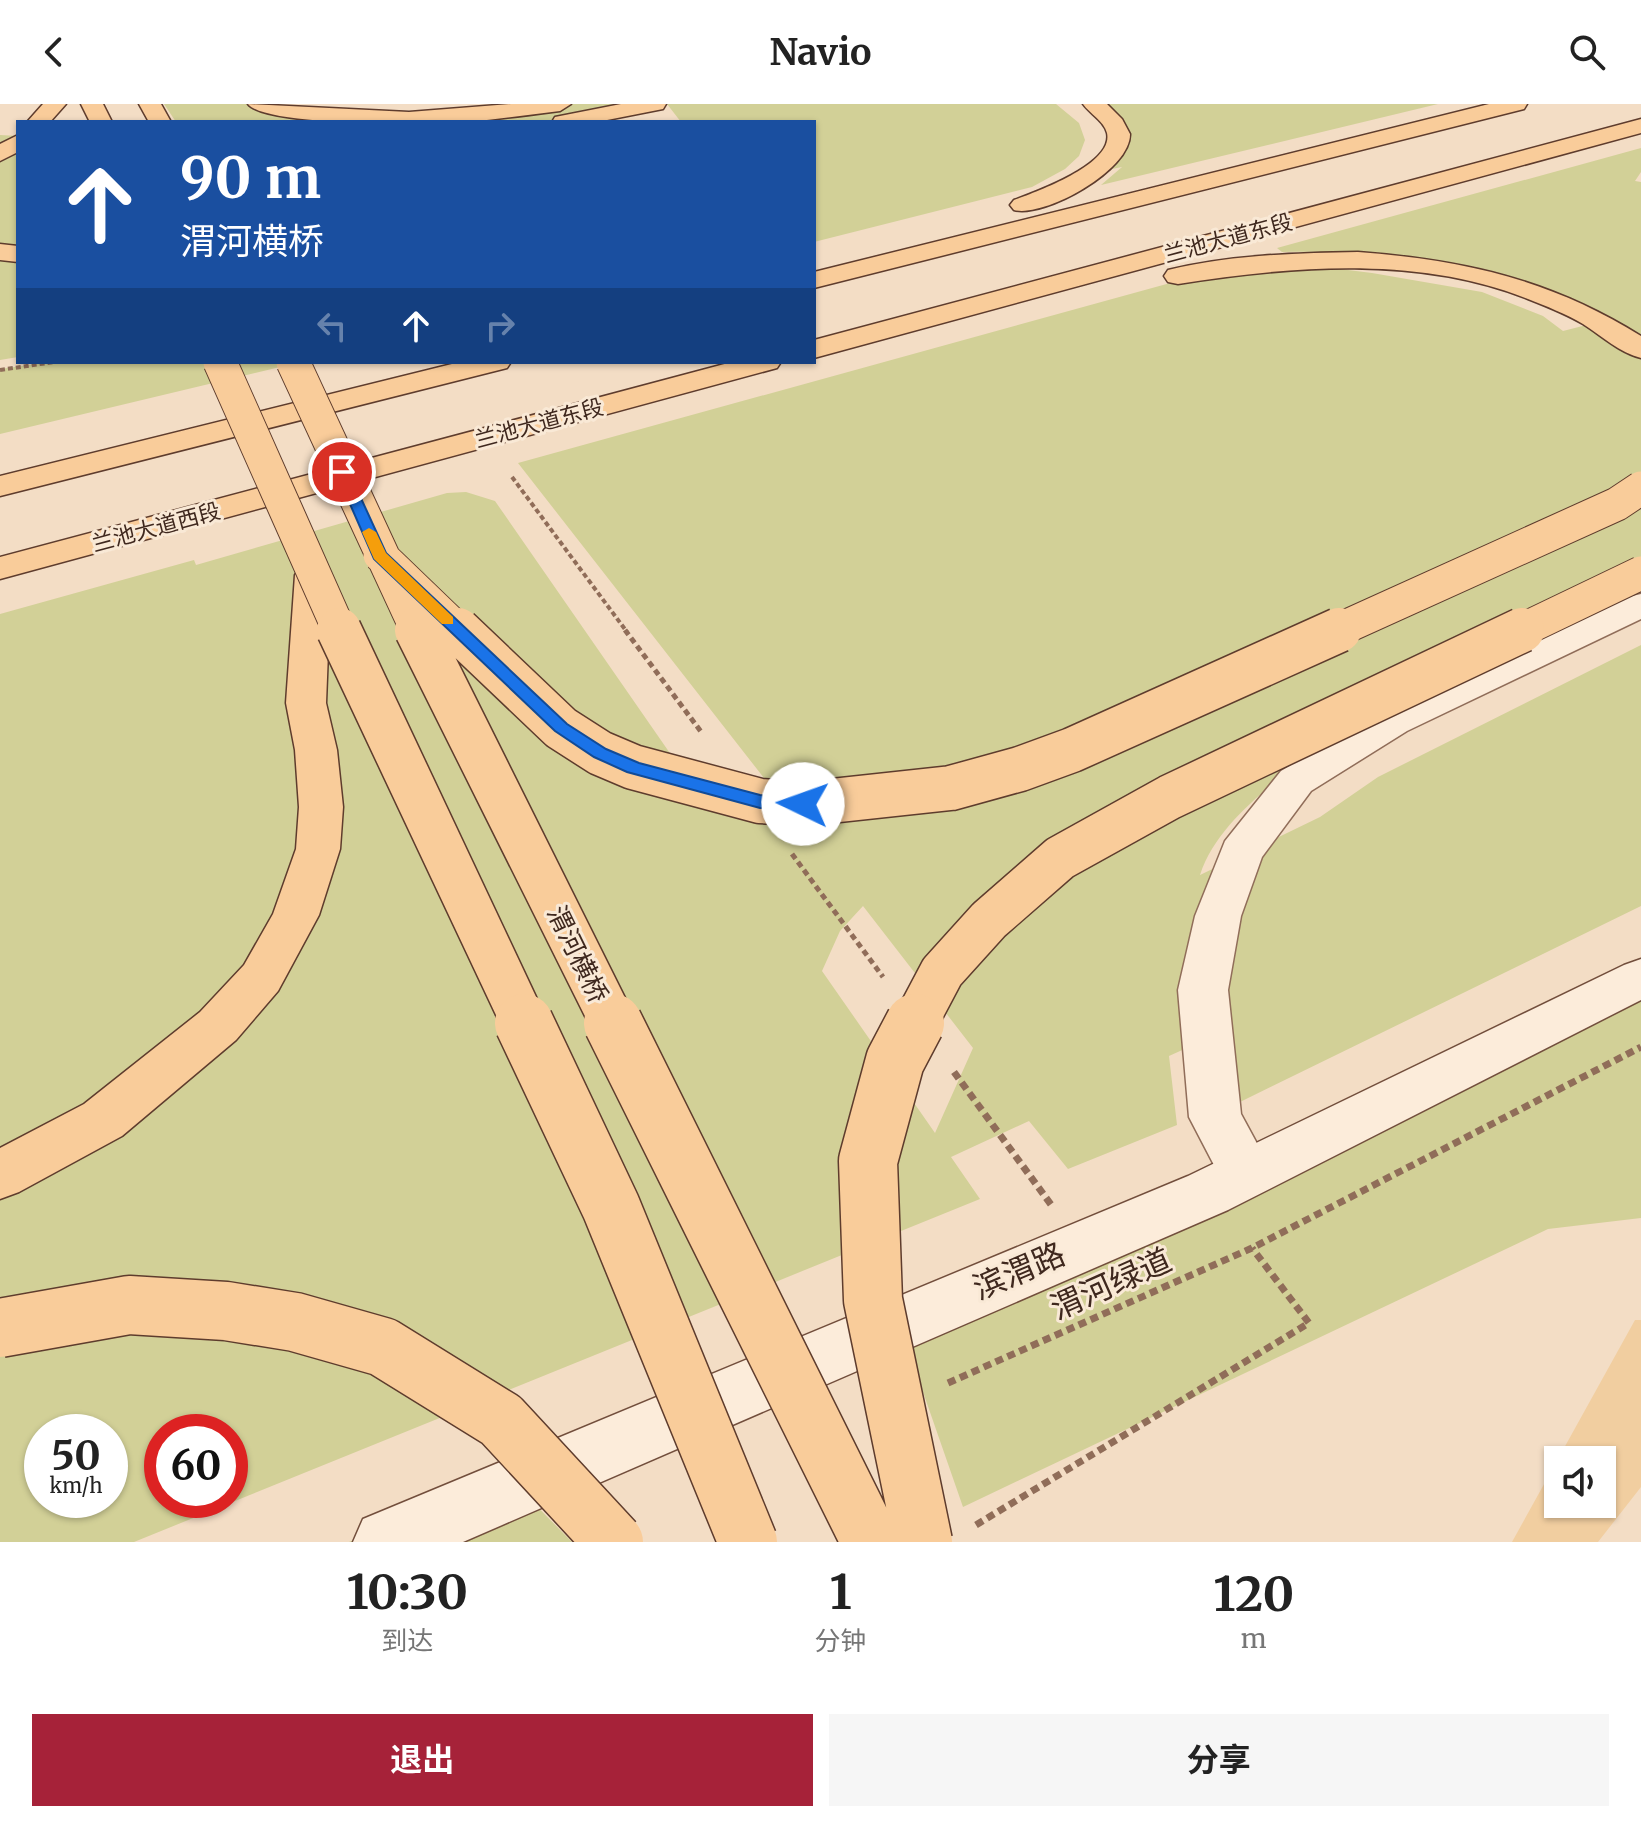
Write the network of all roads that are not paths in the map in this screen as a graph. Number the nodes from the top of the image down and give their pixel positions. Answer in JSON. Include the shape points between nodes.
{"nodes":[{"id":1,"x":55,"y":104,"type":"edge"},
{"id":2,"x":259,"y":104,"type":"edge"},
{"id":3,"x":560,"y":104,"type":"edge"},
{"id":4,"x":655,"y":104,"type":"edge"},
{"id":5,"x":1094,"y":104,"type":"edge"},
{"id":6,"x":1516,"y":104,"type":"edge"},
{"id":7,"x":40,"y":120,"type":"edge"},
{"id":8,"x":573,"y":120,"type":"edge"},
{"id":9,"x":1641,"y":126,"type":"edge"},
{"id":10,"x":816,"y":277,"type":"edge"},
{"id":11,"x":816,"y":278,"type":"edge"},
{"id":12,"x":857,"y":338,"type":"junction"},
{"id":13,"x":816,"y":348,"type":"edge"},
{"id":14,"x":1641,"y":349,"type":"edge"},
{"id":15,"x":294,"y":364,"type":"edge"},
{"id":16,"x":488,"y":364,"type":"edge"},
{"id":17,"x":759,"y":364,"type":"edge"},
{"id":18,"x":219,"y":366,"type":"edge"},
{"id":19,"x":312,"y":485,"type":"joint"},
{"id":20,"x":0,"y":486,"type":"edge"},
{"id":21,"x":1641,"y":488,"type":"edge"},
{"id":22,"x":380,"y":555,"type":"junction"},
{"id":23,"x":0,"y":568,"type":"edge"},
{"id":24,"x":1641,"y":573,"type":"edge"},
{"id":25,"x":313,"y":575,"type":"junction"},
{"id":26,"x":1641,"y":605,"type":"edge"},
{"id":27,"x":1641,"y":978,"type":"edge"},
{"id":28,"x":1246,"y":1173,"type":"junction"},
{"id":29,"x":0,"y":1175,"type":"edge"},
{"id":30,"x":0,"y":1328,"type":"edge"},
{"id":31,"x":942,"y":1538,"type":"edge"},
{"id":32,"x":386,"y":1542,"type":"edge"},
{"id":33,"x":614,"y":1542,"type":"edge"},
{"id":34,"x":748,"y":1542,"type":"edge"},
{"id":35,"x":871,"y":1542,"type":"edge"}],
"edges":[{"from":1,"to":7,"type":"main road"},
{"from":2,"to":3,"type":"main road","via":[[333,115],[408,117]]},
{"from":4,"to":8,"type":"main road"},
{"from":5,"to":10,"type":"main road","via":[[1120,137],[1106,160],[1069,187]]},
{"from":6,"to":11,"type":"main road"},
{"from":9,"to":12,"type":"main road","name":"兰池大道东段"},
{"from":12,"to":13,"type":"main road","name":"兰池大道东段"},
{"from":12,"to":14,"type":"main road","via":[[1198,272],[1364,260],[1445,269],[1524,289],[1591,317]]},
{"from":15,"to":22,"type":"main road","name":"渭河横桥","bridge":true},
{"from":16,"to":20,"type":"main road"},
{"from":17,"to":19,"type":"main road","name":"兰池大道东段"},
{"from":18,"to":25,"type":"main road","bridge":true},
{"from":19,"to":23,"type":"main road","name":"兰池大道西段"},
{"from":21,"to":22,"type":"main road","bridge":true,"via":[[1617,504],[1072,750],[951,788],[803,804],[760,801],[600,753],[561,728]]},
{"from":22,"to":35,"type":"main road","name":"渭河横桥","bridge":true},
{"from":24,"to":31,"type":"main road","bridge":true,"via":[[1170,797],[1060,858],[989,920],[942,972],[895,1061],[868,1161],[873,1300]]},
{"from":25,"to":29,"type":"main road","via":[[306,703],[321,807],[318,849],[296,915],[261,978],[218,1026],[103,1120]]},
{"from":25,"to":34,"type":"main road","bridge":true,"via":[[611,1207]]},
{"from":26,"to":28,"type":"main road","via":[[1393,722],[1296,781],[1241,852],[1218,916],[1203,990],[1215,1117]]},
{"from":27,"to":28,"type":"main road","name":"滨渭路"},
{"from":28,"to":32,"type":"main road","name":"滨渭路"},
{"from":30,"to":33,"type":"main road","bridge":true,"via":[[129,1305],[295,1322],[383,1347],[501,1420]]}]}
